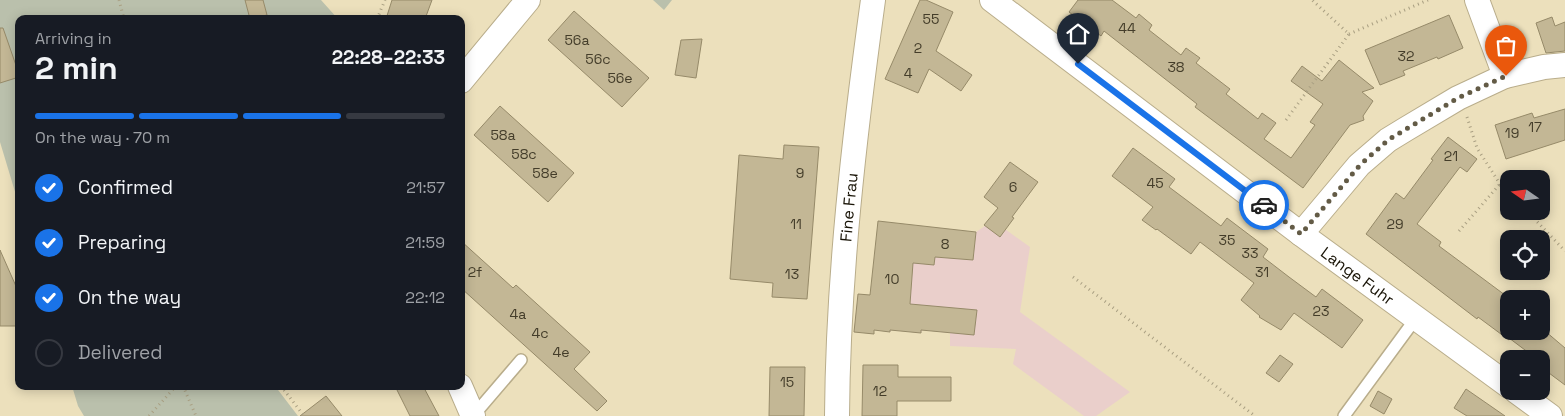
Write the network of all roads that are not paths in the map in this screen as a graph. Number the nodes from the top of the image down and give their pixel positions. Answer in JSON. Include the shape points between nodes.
{"nodes":[{"id":1,"x":528,"y":0,"type":"edge"},
{"id":2,"x":873,"y":0,"type":"edge"},
{"id":3,"x":992,"y":0,"type":"edge"},
{"id":4,"x":1476,"y":0,"type":"edge"},
{"id":5,"x":1565,"y":65,"type":"edge"},
{"id":6,"x":465,"y":76,"type":"edge"},
{"id":7,"x":1506,"y":76,"type":"junction"},
{"id":8,"x":1301,"y":234,"type":"junction"},
{"id":9,"x":1416,"y":318,"type":"junction"},
{"id":10,"x":521,"y":360,"type":"dead end"},
{"id":11,"x":1500,"y":379,"type":"edge"},
{"id":12,"x":462,"y":390,"type":"edge"},
{"id":13,"x":1528,"y":400,"type":"edge"},
{"id":14,"x":473,"y":416,"type":"edge"},
{"id":15,"x":837,"y":416,"type":"edge"},
{"id":16,"x":1344,"y":416,"type":"edge"},
{"id":17,"x":1550,"y":416,"type":"edge"}],
"edges":[{"from":1,"to":6,"type":"street"},
{"from":2,"to":15,"type":"street","name":"Fine Frau","via":[[848,216]]},
{"from":3,"to":8,"type":"street","name":"Lange Fuhr"},
{"from":4,"to":7,"type":"street"},
{"from":5,"to":7,"type":"street"},
{"from":7,"to":8,"type":"street","via":[[1458,98],[1388,140],[1360,165]]},
{"from":8,"to":9,"type":"street","name":"Lange Fuhr"},
{"from":9,"to":11,"type":"street","name":"Lange Fuhr"},
{"from":9,"to":16,"type":"lane"},
{"from":10,"to":14,"type":"lane"},
{"from":12,"to":14,"type":"street"},
{"from":13,"to":17,"type":"street"}]}
